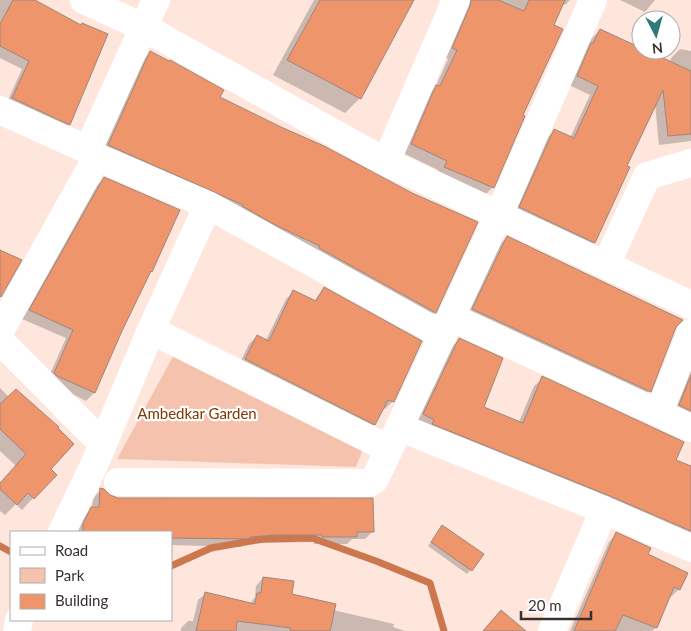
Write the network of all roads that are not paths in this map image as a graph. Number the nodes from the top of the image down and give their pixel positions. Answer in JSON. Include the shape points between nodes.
{"nodes":[{"id":1,"x":84,"y":0,"type":"edge"},
{"id":2,"x":156,"y":0,"type":"edge"},
{"id":3,"x":456,"y":0,"type":"edge"},
{"id":4,"x":593,"y":0,"type":"edge"},
{"id":5,"x":143,"y":27,"type":"junction"},
{"id":6,"x":0,"y":110,"type":"edge"},
{"id":7,"x":93,"y":154,"type":"junction"},
{"id":8,"x":386,"y":162,"type":"junction"},
{"id":9,"x":691,"y":163,"type":"edge"},
{"id":10,"x":208,"y":205,"type":"junction"},
{"id":11,"x":499,"y":215,"type":"junction"},
{"id":12,"x":606,"y":265,"type":"junction"},
{"id":13,"x":691,"y":305,"type":"edge"},
{"id":14,"x":447,"y":326,"type":"junction"},
{"id":15,"x":150,"y":330,"type":"junction"},
{"id":16,"x":0,"y":331,"type":"edge"},
{"id":17,"x":691,"y":333,"type":"edge"},
{"id":18,"x":0,"y":341,"type":"edge"},
{"id":19,"x":659,"y":413,"type":"junction"},
{"id":20,"x":691,"y":428,"type":"edge"},
{"id":21,"x":394,"y":438,"type":"junction"},
{"id":22,"x":102,"y":443,"type":"junction"},
{"id":23,"x":118,"y":482,"type":"dead end"},
{"id":24,"x":604,"y":510,"type":"junction"},
{"id":25,"x":62,"y":531,"type":"edge"},
{"id":26,"x":691,"y":548,"type":"edge"},
{"id":27,"x":552,"y":631,"type":"edge"}],
"edges":[{"from":1,"to":5,"type":"street"},
{"from":2,"to":5,"type":"street"},
{"from":3,"to":8,"type":"street"},
{"from":4,"to":11,"type":"street"},
{"from":5,"to":7,"type":"street"},
{"from":5,"to":8,"type":"street"},
{"from":6,"to":7,"type":"street"},
{"from":7,"to":10,"type":"street"},
{"from":7,"to":16,"type":"street"},
{"from":8,"to":11,"type":"street"},
{"from":9,"to":12,"type":"street","via":[[647,176]]},
{"from":10,"to":14,"type":"street"},
{"from":10,"to":15,"type":"street"},
{"from":11,"to":12,"type":"street"},
{"from":11,"to":14,"type":"street"},
{"from":12,"to":13,"type":"street"},
{"from":14,"to":19,"type":"street"},
{"from":14,"to":21,"type":"street"},
{"from":15,"to":21,"type":"street"},
{"from":15,"to":22,"type":"street"},
{"from":17,"to":19,"type":"street"},
{"from":18,"to":22,"type":"street"},
{"from":19,"to":20,"type":"street"},
{"from":21,"to":23,"type":"street","via":[[375,479],[365,484]]},
{"from":21,"to":24,"type":"street"},
{"from":22,"to":25,"type":"street"},
{"from":24,"to":26,"type":"street"},
{"from":24,"to":27,"type":"street"}]}
